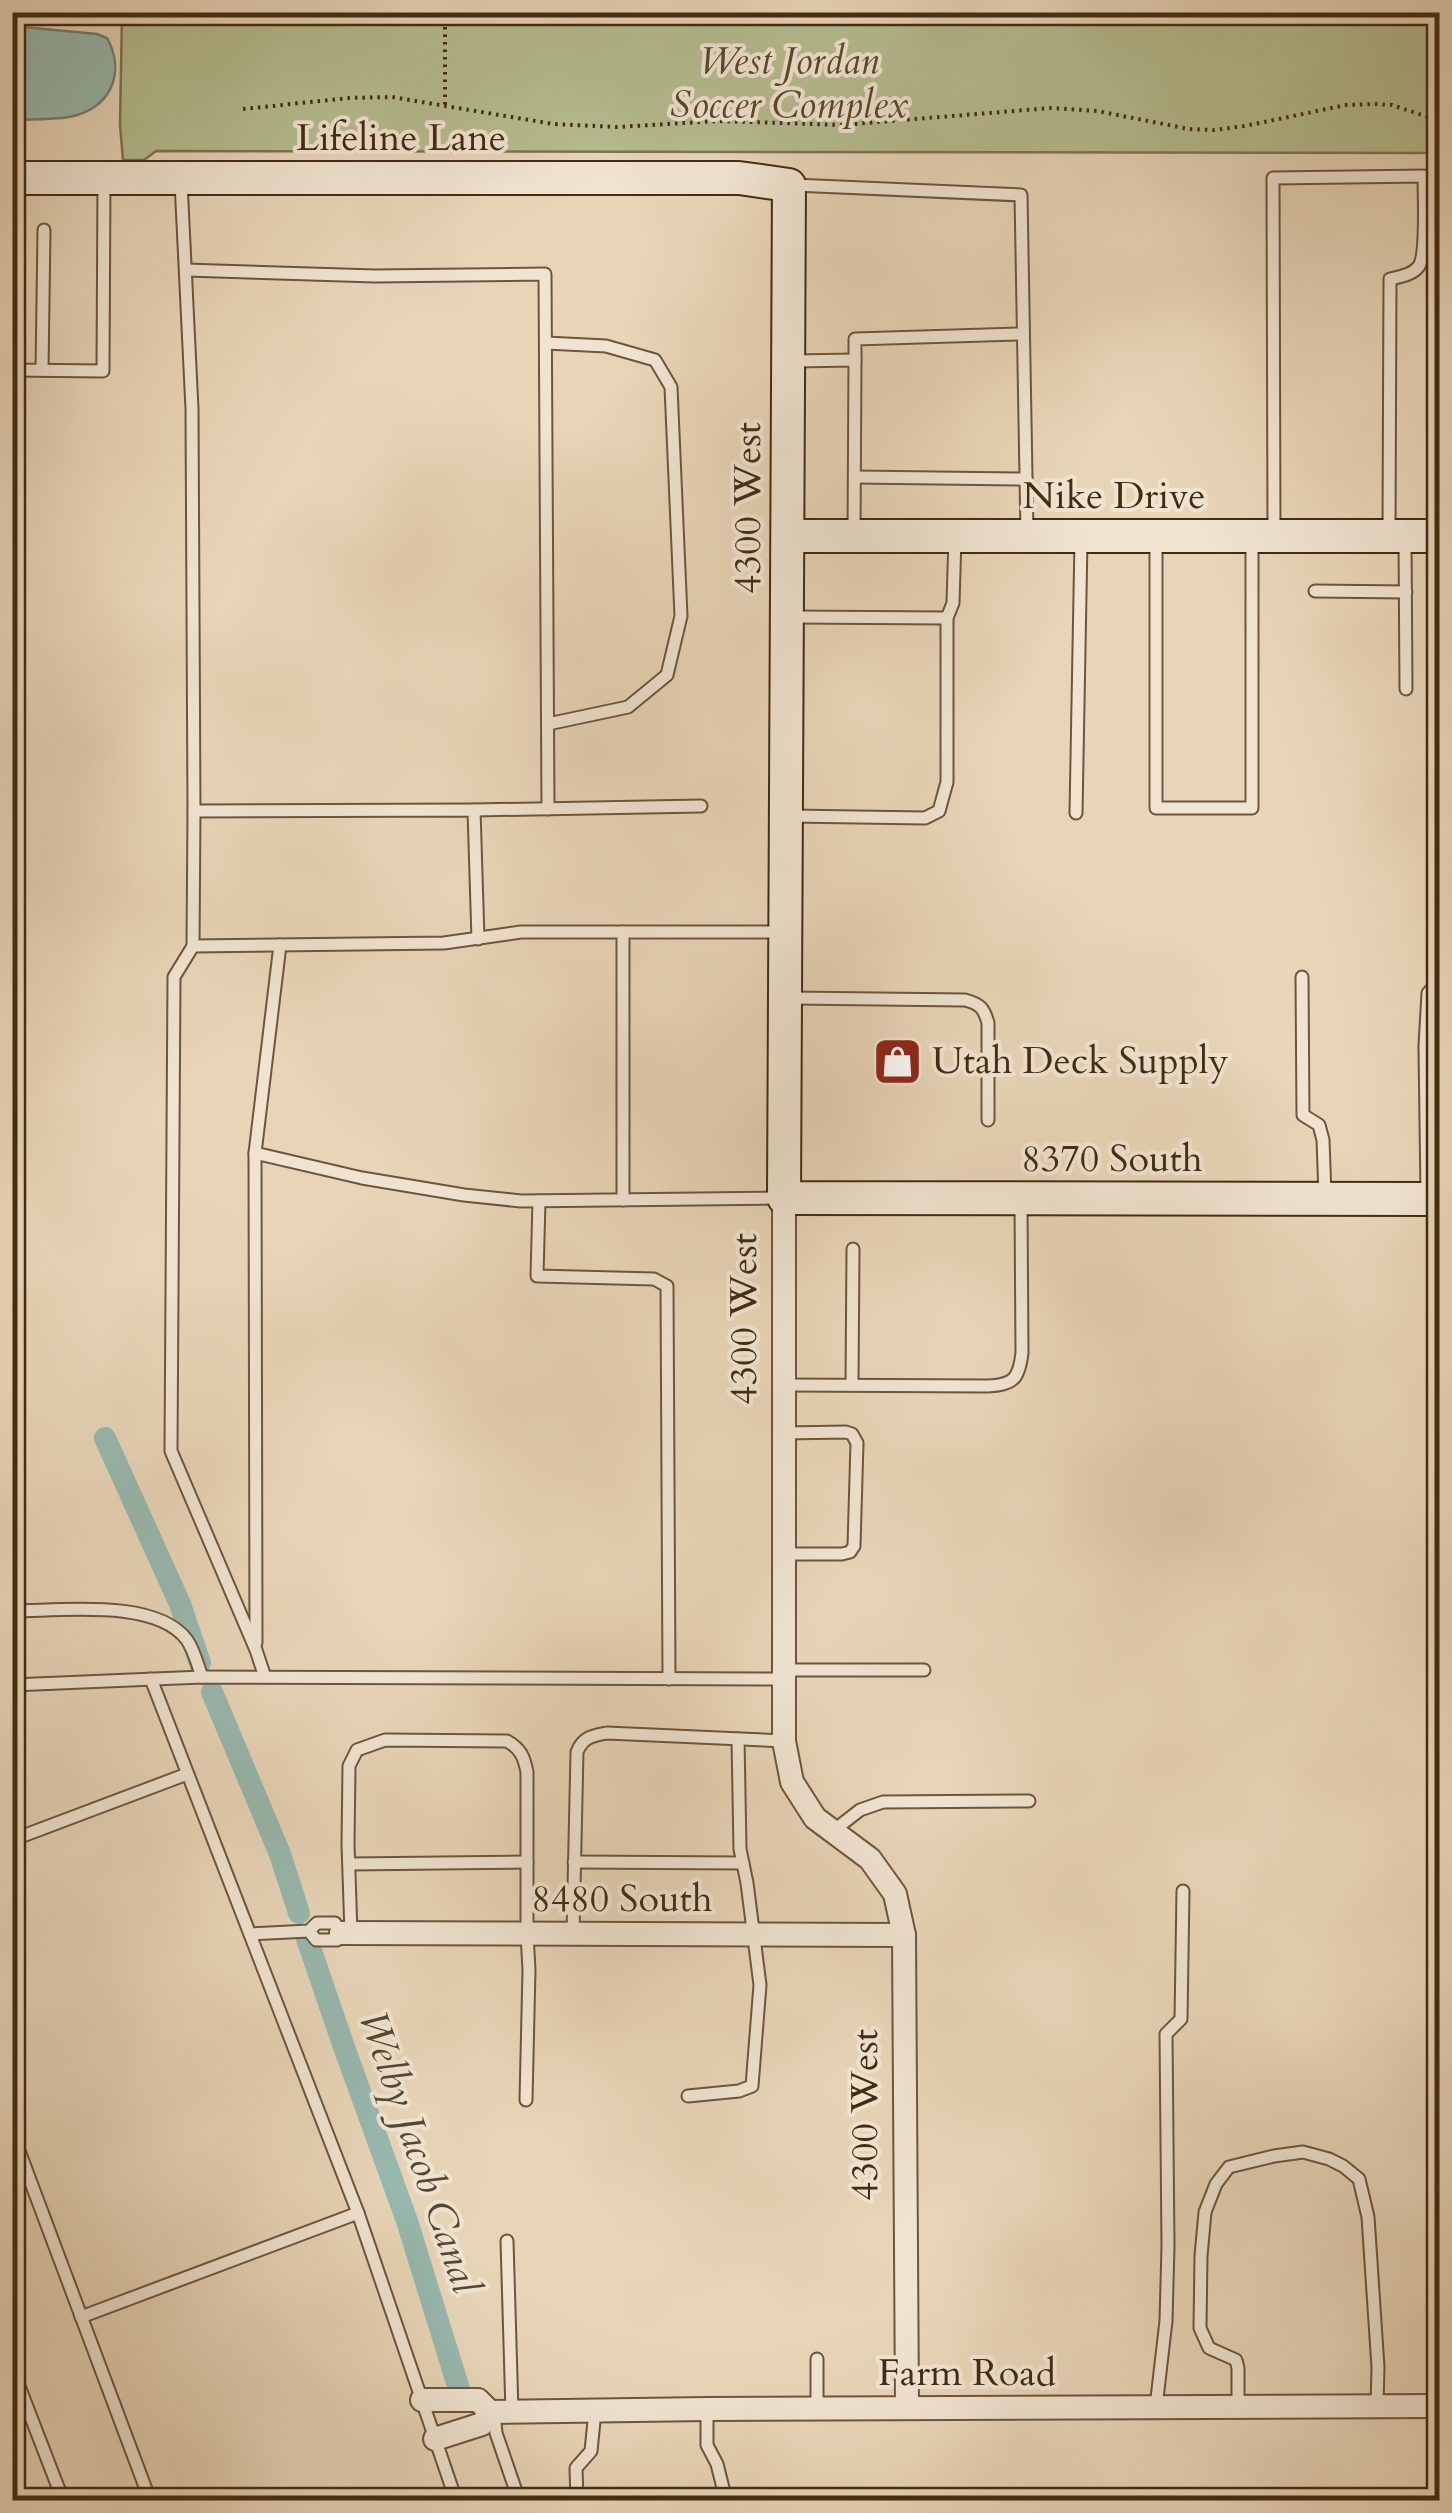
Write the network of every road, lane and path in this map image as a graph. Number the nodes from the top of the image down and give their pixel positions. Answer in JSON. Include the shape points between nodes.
{"nodes":[{"id":1,"x":444,"y":12,"type":"edge"},
{"id":2,"x":445,"y":106,"type":"junction"},
{"id":3,"x":243,"y":109,"type":"dead end"},
{"id":4,"x":1440,"y":121,"type":"edge"},
{"id":5,"x":12,"y":178,"type":"edge"},
{"id":6,"x":104,"y":178,"type":"junction"},
{"id":7,"x":181,"y":178,"type":"junction"},
{"id":8,"x":789,"y":185,"type":"junction"},
{"id":9,"x":44,"y":230,"type":"dead end"},
{"id":10,"x":186,"y":270,"type":"junction"},
{"id":11,"x":1022,"y":334,"type":"junction"},
{"id":12,"x":546,"y":343,"type":"junction"},
{"id":13,"x":856,"y":360,"type":"junction"},
{"id":14,"x":789,"y":362,"type":"junction"},
{"id":15,"x":12,"y":370,"type":"edge"},
{"id":16,"x":42,"y":370,"type":"junction"},
{"id":17,"x":855,"y":477,"type":"junction"},
{"id":18,"x":1026,"y":479,"type":"junction"},
{"id":19,"x":789,"y":536,"type":"junction"},
{"id":20,"x":854,"y":536,"type":"junction"},
{"id":21,"x":955,"y":536,"type":"junction"},
{"id":22,"x":1027,"y":536,"type":"junction"},
{"id":23,"x":1081,"y":536,"type":"junction"},
{"id":24,"x":1156,"y":536,"type":"junction"},
{"id":25,"x":1263,"y":536,"type":"junction"},
{"id":26,"x":1397,"y":536,"type":"junction"},
{"id":27,"x":1440,"y":536,"type":"edge"},
{"id":28,"x":1314,"y":591,"type":"dead end"},
{"id":29,"x":1406,"y":592,"type":"junction"},
{"id":30,"x":788,"y":617,"type":"junction"},
{"id":31,"x":946,"y":618,"type":"junction"},
{"id":32,"x":1406,"y":689,"type":"dead end"},
{"id":33,"x":548,"y":724,"type":"junction"},
{"id":34,"x":701,"y":806,"type":"dead end"},
{"id":35,"x":548,"y":809,"type":"junction"},
{"id":36,"x":474,"y":810,"type":"junction"},
{"id":37,"x":194,"y":811,"type":"junction"},
{"id":38,"x":1076,"y":813,"type":"dead end"},
{"id":39,"x":786,"y":816,"type":"junction"},
{"id":40,"x":623,"y":932,"type":"junction"},
{"id":41,"x":786,"y":932,"type":"junction"},
{"id":42,"x":478,"y":938,"type":"junction"},
{"id":43,"x":280,"y":944,"type":"junction"},
{"id":44,"x":193,"y":946,"type":"junction"},
{"id":45,"x":1302,"y":977,"type":"dead end"},
{"id":46,"x":1440,"y":980,"type":"edge"},
{"id":47,"x":785,"y":998,"type":"junction"},
{"id":48,"x":988,"y":1120,"type":"dead end"},
{"id":49,"x":1433,"y":1144,"type":"edge"},
{"id":50,"x":255,"y":1152,"type":"junction"},
{"id":51,"x":784,"y":1198,"type":"junction"},
{"id":52,"x":1021,"y":1199,"type":"junction"},
{"id":53,"x":1324,"y":1199,"type":"junction"},
{"id":54,"x":1433,"y":1199,"type":"edge"},
{"id":55,"x":623,"y":1200,"type":"junction"},
{"id":56,"x":539,"y":1201,"type":"junction"},
{"id":57,"x":853,"y":1248,"type":"dead end"},
{"id":58,"x":852,"y":1384,"type":"junction"},
{"id":59,"x":783,"y":1385,"type":"junction"},
{"id":60,"x":783,"y":1433,"type":"junction"},
{"id":61,"x":784,"y":1554,"type":"junction"},
{"id":62,"x":12,"y":1612,"type":"edge"},
{"id":63,"x":256,"y":1650,"type":"junction"},
{"id":64,"x":924,"y":1670,"type":"dead end"},
{"id":65,"x":784,"y":1675,"type":"junction"},
{"id":66,"x":202,"y":1677,"type":"junction"},
{"id":67,"x":265,"y":1677,"type":"junction"},
{"id":68,"x":151,"y":1679,"type":"junction"},
{"id":69,"x":669,"y":1679,"type":"junction"},
{"id":70,"x":12,"y":1685,"type":"edge"},
{"id":71,"x":738,"y":1738,"type":"junction"},
{"id":72,"x":784,"y":1741,"type":"junction"},
{"id":73,"x":188,"y":1774,"type":"junction"},
{"id":74,"x":1029,"y":1801,"type":"dead end"},
{"id":75,"x":832,"y":1831,"type":"junction"},
{"id":76,"x":12,"y":1840,"type":"edge"},
{"id":77,"x":527,"y":1862,"type":"junction"},
{"id":78,"x":574,"y":1862,"type":"junction"},
{"id":79,"x":349,"y":1864,"type":"junction"},
{"id":80,"x":743,"y":1864,"type":"junction"},
{"id":81,"x":1183,"y":1890,"type":"dead end"},
{"id":82,"x":346,"y":1933,"type":"junction"},
{"id":83,"x":250,"y":1934,"type":"junction"},
{"id":84,"x":527,"y":1934,"type":"junction"},
{"id":85,"x":573,"y":1934,"type":"junction"},
{"id":86,"x":753,"y":1934,"type":"junction"},
{"id":87,"x":904,"y":1935,"type":"junction"},
{"id":88,"x":688,"y":2096,"type":"dead end"},
{"id":89,"x":526,"y":2100,"type":"dead end"},
{"id":90,"x":12,"y":2132,"type":"edge"},
{"id":91,"x":358,"y":2214,"type":"junction"},
{"id":92,"x":507,"y":2240,"type":"dead end"},
{"id":93,"x":82,"y":2317,"type":"junction"},
{"id":94,"x":817,"y":2359,"type":"dead end"},
{"id":95,"x":12,"y":2368,"type":"edge"},
{"id":96,"x":422,"y":2400,"type":"junction"},
{"id":97,"x":1377,"y":2406,"type":"junction"},
{"id":98,"x":1440,"y":2406,"type":"edge"},
{"id":99,"x":1156,"y":2407,"type":"junction"},
{"id":100,"x":1238,"y":2407,"type":"junction"},
{"id":101,"x":817,"y":2408,"type":"junction"},
{"id":102,"x":906,"y":2408,"type":"junction"},
{"id":103,"x":707,"y":2409,"type":"junction"},
{"id":104,"x":595,"y":2411,"type":"junction"},
{"id":105,"x":499,"y":2412,"type":"junction"},
{"id":106,"x":435,"y":2439,"type":"junction"},
{"id":107,"x":63,"y":2500,"type":"edge"},
{"id":108,"x":150,"y":2500,"type":"edge"},
{"id":109,"x":456,"y":2500,"type":"edge"},
{"id":110,"x":519,"y":2500,"type":"edge"},
{"id":111,"x":577,"y":2500,"type":"edge"},
{"id":112,"x":726,"y":2500,"type":"edge"}],
"edges":[{"from":1,"to":2,"type":"path"},
{"from":2,"to":3,"type":"path","via":[[371,97]]},
{"from":2,"to":4,"type":"path","via":[[601,127],[718,121],[841,125],[1051,108],[1214,130],[1357,104],[1392,105]]},
{"from":5,"to":6,"type":"street","name":"Lifeline Lane"},
{"from":6,"to":7,"type":"street","name":"Lifeline Lane"},
{"from":6,"to":16,"type":"lane","via":[[103,371]]},
{"from":7,"to":8,"type":"street","name":"Lifeline Lane","via":[[739,178]]},
{"from":7,"to":10,"type":"lane"},
{"from":8,"to":11,"type":"lane","via":[[1021,194]]},
{"from":8,"to":14,"type":"street","name":"4300 West"},
{"from":9,"to":16,"type":"lane"},
{"from":10,"to":12,"type":"lane","via":[[545,274]]},
{"from":10,"to":37,"type":"lane"},
{"from":11,"to":13,"type":"lane","via":[[856,339]]},
{"from":11,"to":18,"type":"lane"},
{"from":12,"to":33,"type":"lane"},
{"from":12,"to":33,"type":"lane","via":[[606,346],[655,360],[671,387],[681,616],[667,675],[628,707]]},
{"from":13,"to":14,"type":"lane"},
{"from":13,"to":17,"type":"lane"},
{"from":14,"to":19,"type":"street","name":"4300 West"},
{"from":15,"to":16,"type":"lane"},
{"from":17,"to":18,"type":"lane"},
{"from":17,"to":20,"type":"lane"},
{"from":18,"to":22,"type":"lane"},
{"from":19,"to":20,"type":"street","name":"Nike Drive"},
{"from":19,"to":30,"type":"street","name":"4300 West"},
{"from":20,"to":21,"type":"street","name":"Nike Drive"},
{"from":21,"to":22,"type":"street","name":"Nike Drive"},
{"from":21,"to":31,"type":"lane","via":[[953,603]]},
{"from":22,"to":23,"type":"street","name":"Nike Drive"},
{"from":23,"to":24,"type":"street","name":"Nike Drive"},
{"from":23,"to":38,"type":"lane"},
{"from":24,"to":25,"type":"street","name":"Nike Drive"},
{"from":24,"to":25,"type":"lane","via":[[1156,808],[1252,808]]},
{"from":25,"to":26,"type":"street","name":"Nike Drive"},
{"from":25,"to":26,"type":"lane","via":[[1273,178],[1424,176],[1419,266],[1390,279]]},
{"from":26,"to":27,"type":"street","name":"Nike Drive"},
{"from":26,"to":29,"type":"lane"},
{"from":28,"to":29,"type":"lane"},
{"from":29,"to":32,"type":"lane"},
{"from":30,"to":31,"type":"lane"},
{"from":30,"to":39,"type":"street","name":"4300 West"},
{"from":31,"to":39,"type":"lane","via":[[947,782],[939,811],[925,818]]},
{"from":33,"to":35,"type":"lane"},
{"from":34,"to":35,"type":"lane"},
{"from":35,"to":36,"type":"lane"},
{"from":36,"to":37,"type":"lane"},
{"from":36,"to":42,"type":"lane"},
{"from":37,"to":44,"type":"lane"},
{"from":39,"to":41,"type":"street","name":"4300 West"},
{"from":40,"to":41,"type":"lane"},
{"from":40,"to":42,"type":"lane"},
{"from":40,"to":55,"type":"lane"},
{"from":41,"to":47,"type":"street","name":"4300 West"},
{"from":42,"to":43,"type":"lane"},
{"from":43,"to":44,"type":"lane"},
{"from":43,"to":50,"type":"lane"},
{"from":44,"to":63,"type":"lane","via":[[174,977],[170,1451]]},
{"from":45,"to":53,"type":"lane","via":[[1303,1115],[1320,1125]]},
{"from":46,"to":49,"type":"lane","via":[[1428,993],[1425,1046]]},
{"from":47,"to":48,"type":"lane","via":[[976,1003],[988,1023]]},
{"from":47,"to":51,"type":"street","name":"4300 West"},
{"from":49,"to":54,"type":"lane"},
{"from":50,"to":56,"type":"lane","via":[[464,1196]]},
{"from":50,"to":63,"type":"lane"},
{"from":51,"to":52,"type":"street","name":"8370 South"},
{"from":51,"to":55,"type":"lane"},
{"from":51,"to":59,"type":"street","name":"4300 West"},
{"from":52,"to":53,"type":"street","name":"8370 South"},
{"from":52,"to":58,"type":"lane","via":[[1022,1353],[1012,1380],[988,1386]]},
{"from":53,"to":54,"type":"street","name":"8370 South"},
{"from":55,"to":56,"type":"lane"},
{"from":56,"to":69,"type":"lane","via":[[537,1276],[654,1278],[667,1286]]},
{"from":57,"to":58,"type":"lane"},
{"from":58,"to":59,"type":"lane"},
{"from":59,"to":60,"type":"street","name":"4300 West"},
{"from":60,"to":61,"type":"street","name":"4300 West"},
{"from":60,"to":61,"type":"lane","via":[[846,1432],[857,1444],[854,1546],[842,1554]]},
{"from":61,"to":65,"type":"street","name":"4300 West"},
{"from":62,"to":66,"type":"lane","via":[[147,1615],[187,1640]]},
{"from":63,"to":67,"type":"lane"},
{"from":64,"to":65,"type":"lane"},
{"from":65,"to":69,"type":"lane"},
{"from":65,"to":72,"type":"street","name":"4300 West"},
{"from":66,"to":67,"type":"lane"},
{"from":66,"to":68,"type":"lane"},
{"from":67,"to":69,"type":"lane"},
{"from":68,"to":70,"type":"lane"},
{"from":68,"to":73,"type":"lane"},
{"from":71,"to":72,"type":"lane"},
{"from":71,"to":78,"type":"lane","via":[[588,1736],[577,1752]]},
{"from":71,"to":80,"type":"lane"},
{"from":72,"to":75,"type":"street","name":"4300 West","via":[[792,1782]]},
{"from":73,"to":76,"type":"lane"},
{"from":73,"to":83,"type":"lane"},
{"from":74,"to":75,"type":"lane","via":[[883,1802]]},
{"from":75,"to":87,"type":"street","name":"4300 West","via":[[870,1859],[894,1894]]},
{"from":77,"to":79,"type":"lane"},
{"from":77,"to":79,"type":"lane","via":[[527,1772],[518,1747],[507,1741],[385,1740],[364,1745],[351,1759]]},
{"from":77,"to":84,"type":"lane"},
{"from":78,"to":80,"type":"lane"},
{"from":78,"to":85,"type":"lane"},
{"from":79,"to":82,"type":"lane"},
{"from":80,"to":86,"type":"lane"},
{"from":81,"to":99,"type":"lane","via":[[1181,2019],[1166,2034],[1166,2321]]},
{"from":82,"to":83,"type":"lane","via":[[335,1923],[317,1923],[309,1931]]},
{"from":82,"to":84,"type":"street","name":"8480 South"},
{"from":83,"to":91,"type":"lane"},
{"from":84,"to":85,"type":"street","name":"8480 South"},
{"from":84,"to":89,"type":"lane"},
{"from":85,"to":86,"type":"street","name":"8480 South"},
{"from":86,"to":87,"type":"street","name":"8480 South"},
{"from":86,"to":88,"type":"lane","via":[[760,1986],[752,2086]]},
{"from":87,"to":102,"type":"street","name":"4300 West"},
{"from":90,"to":93,"type":"lane"},
{"from":91,"to":93,"type":"lane"},
{"from":91,"to":96,"type":"lane"},
{"from":92,"to":105,"type":"lane"},
{"from":93,"to":108,"type":"lane"},
{"from":94,"to":101,"type":"lane"},
{"from":95,"to":107,"type":"lane"},
{"from":96,"to":105,"type":"street","via":[[478,2400]]},
{"from":96,"to":106,"type":"lane"},
{"from":97,"to":98,"type":"street","name":"Farm Road"},
{"from":97,"to":100,"type":"street","name":"Farm Road"},
{"from":97,"to":100,"type":"lane","via":[[1368,2217],[1360,2179],[1304,2152],[1229,2168],[1205,2212],[1200,2328],[1209,2348],[1236,2360]]},
{"from":99,"to":100,"type":"street","name":"Farm Road"},
{"from":99,"to":102,"type":"street","name":"Farm Road"},
{"from":101,"to":102,"type":"street","name":"Farm Road"},
{"from":101,"to":103,"type":"street","name":"Farm Road"},
{"from":103,"to":104,"type":"street","name":"Farm Road"},
{"from":103,"to":112,"type":"lane","via":[[707,2446]]},
{"from":104,"to":105,"type":"street","name":"Farm Road"},
{"from":104,"to":111,"type":"lane","via":[[590,2451],[576,2468]]},
{"from":105,"to":106,"type":"street"},
{"from":105,"to":110,"type":"lane","via":[[496,2433]]},
{"from":106,"to":109,"type":"lane"}]}
